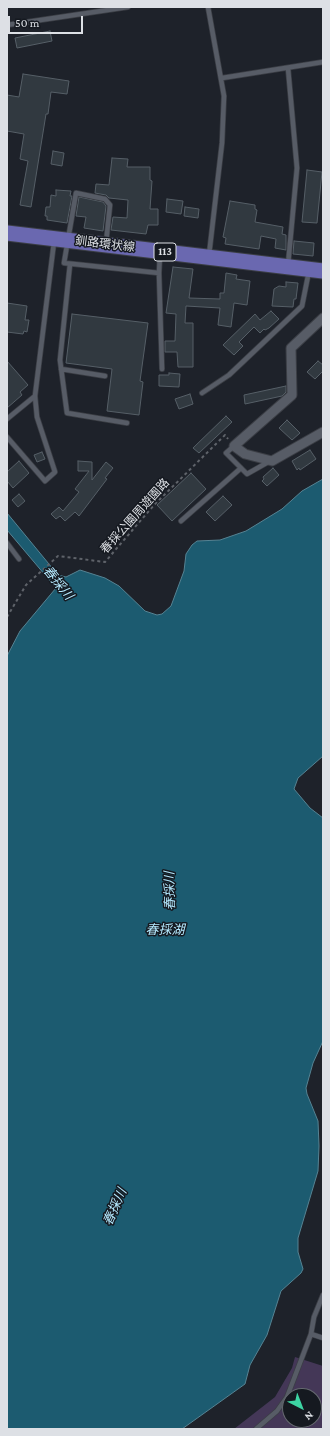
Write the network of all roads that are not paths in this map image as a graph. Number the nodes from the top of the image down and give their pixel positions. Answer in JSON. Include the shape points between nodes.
{"nodes":[{"id":1,"x":128,"y":7,"type":"edge"},
{"id":2,"x":208,"y":7,"type":"edge"},
{"id":3,"x":7,"y":25,"type":"edge"},
{"id":4,"x":323,"y":62,"type":"edge"},
{"id":5,"x":288,"y":68,"type":"junction"},
{"id":6,"x":222,"y":78,"type":"junction"},
{"id":7,"x":7,"y":233,"type":"edge"},
{"id":8,"x":61,"y":239,"type":"junction"},
{"id":9,"x":106,"y":244,"type":"junction"},
{"id":10,"x":160,"y":251,"type":"junction"},
{"id":11,"x":209,"y":258,"type":"junction"},
{"id":12,"x":70,"y":264,"type":"junction"},
{"id":13,"x":288,"y":267,"type":"junction"},
{"id":14,"x":316,"y":270,"type":"edge"},
{"id":15,"x":159,"y":273,"type":"junction"},
{"id":16,"x":323,"y":318,"type":"edge"},
{"id":17,"x":61,"y":369,"type":"junction"},
{"id":18,"x":162,"y":369,"type":"dead end"},
{"id":19,"x":105,"y":376,"type":"dead end"},
{"id":20,"x":202,"y":393,"type":"dead end"},
{"id":21,"x":34,"y":396,"type":"junction"},
{"id":22,"x":7,"y":418,"type":"edge"},
{"id":23,"x":127,"y":423,"type":"dead end"},
{"id":24,"x":323,"y":432,"type":"edge"},
{"id":25,"x":7,"y":437,"type":"edge"},
{"id":26,"x":234,"y":446,"type":"junction"},
{"id":27,"x":272,"y":461,"type":"junction"},
{"id":28,"x":241,"y":468,"type":"junction"},
{"id":29,"x":181,"y":521,"type":"dead end"},
{"id":30,"x":7,"y":543,"type":"edge"},
{"id":31,"x":19,"y":559,"type":"dead end"},
{"id":32,"x":323,"y":1295,"type":"edge"},
{"id":33,"x":310,"y":1334,"type":"junction"},
{"id":34,"x":323,"y":1338,"type":"edge"},
{"id":35,"x":256,"y":1429,"type":"edge"}],
"edges":[{"from":1,"to":3,"type":"lane"},
{"from":2,"to":6,"type":"lane"},
{"from":4,"to":5,"type":"lane"},
{"from":5,"to":6,"type":"lane"},
{"from":5,"to":13,"type":"lane","via":[[297,168]]},
{"from":6,"to":11,"type":"lane","via":[[222,143]]},
{"from":7,"to":8,"type":"main road","name":"釧路環状線","number":"113"},
{"from":8,"to":9,"type":"main road","name":"釧路環状線","number":"113"},
{"from":8,"to":9,"type":"lane","via":[[76,193],[105,199],[110,205]]},
{"from":8,"to":12,"type":"lane","via":[[64,263]]},
{"from":8,"to":21,"type":"lane"},
{"from":9,"to":10,"type":"main road","name":"釧路環状線","number":"113"},
{"from":10,"to":11,"type":"main road","name":"釧路環状線","number":"113"},
{"from":10,"to":15,"type":"lane"},
{"from":11,"to":13,"type":"main road","name":"釧路環状線","number":"113"},
{"from":12,"to":15,"type":"lane"},
{"from":12,"to":17,"type":"lane"},
{"from":13,"to":14,"type":"main road","name":"釧路環状線","number":"113"},
{"from":14,"to":20,"type":"lane","via":[[302,306],[229,375]]},
{"from":15,"to":18,"type":"lane"},
{"from":16,"to":26,"type":"street","via":[[292,348],[292,395]]},
{"from":17,"to":19,"type":"lane"},
{"from":17,"to":23,"type":"lane","via":[[67,413]]},
{"from":21,"to":22,"type":"lane"},
{"from":21,"to":25,"type":"lane","via":[[37,417],[55,472],[45,481]]},
{"from":24,"to":27,"type":"street"},
{"from":26,"to":27,"type":"street","via":[[245,454]]},
{"from":26,"to":28,"type":"lane","via":[[226,453]]},
{"from":27,"to":28,"type":"lane","via":[[247,474]]},
{"from":28,"to":29,"type":"lane"},
{"from":30,"to":31,"type":"lane"},
{"from":32,"to":33,"type":"lane"},
{"from":33,"to":34,"type":"lane"},
{"from":33,"to":35,"type":"lane","via":[[287,1397],[277,1411]]}]}
